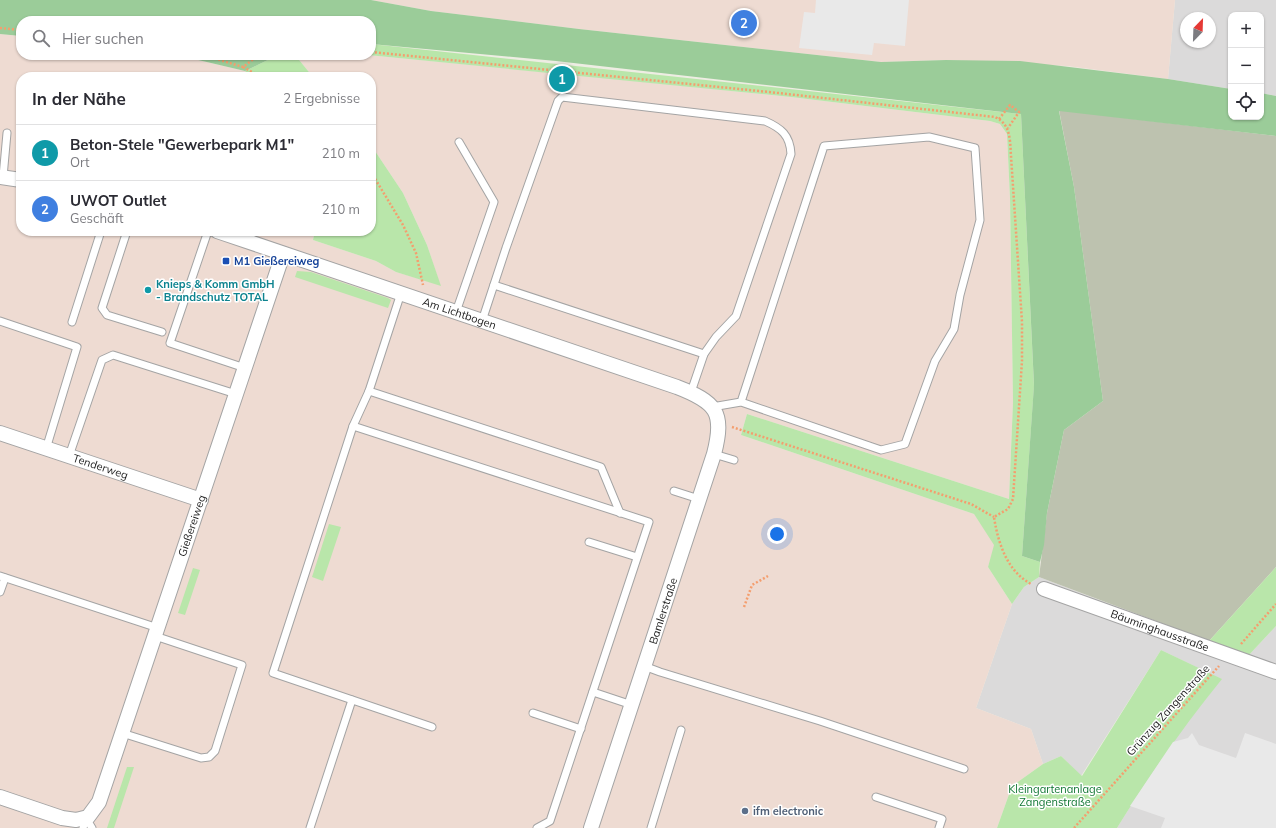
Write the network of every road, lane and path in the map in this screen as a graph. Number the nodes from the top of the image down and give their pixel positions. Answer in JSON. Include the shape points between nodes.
{"nodes":[{"id":1,"x":0,"y":28,"type":"edge"},
{"id":2,"x":16,"y":30,"type":"edge"},
{"id":3,"x":376,"y":53,"type":"edge"},
{"id":4,"x":220,"y":60,"type":"edge"},
{"id":5,"x":252,"y":60,"type":"edge"},
{"id":6,"x":243,"y":67,"type":"junction"},
{"id":7,"x":252,"y":72,"type":"edge"},
{"id":8,"x":999,"y":119,"type":"junction"},
{"id":9,"x":1008,"y":128,"type":"junction"},
{"id":10,"x":7,"y":133,"type":"dead end"},
{"id":11,"x":459,"y":142,"type":"dead end"},
{"id":12,"x":2,"y":177,"type":"edge"},
{"id":13,"x":16,"y":179,"type":"edge"},
{"id":14,"x":376,"y":180,"type":"edge"},
{"id":15,"x":99,"y":236,"type":"edge"},
{"id":16,"x":125,"y":236,"type":"edge"},
{"id":17,"x":206,"y":236,"type":"edge"},
{"id":18,"x":232,"y":236,"type":"edge"},
{"id":19,"x":283,"y":254,"type":"junction"},
{"id":20,"x":422,"y":285,"type":"dead end"},
{"id":21,"x":494,"y":285,"type":"junction"},
{"id":22,"x":401,"y":293,"type":"junction"},
{"id":23,"x":456,"y":312,"type":"junction"},
{"id":24,"x":0,"y":321,"type":"edge"},
{"id":25,"x":482,"y":321,"type":"junction"},
{"id":26,"x":72,"y":322,"type":"dead end"},
{"id":27,"x":162,"y":332,"type":"dead end"},
{"id":28,"x":704,"y":354,"type":"junction"},
{"id":29,"x":245,"y":368,"type":"junction"},
{"id":30,"x":369,"y":391,"type":"junction"},
{"id":31,"x":236,"y":394,"type":"junction"},
{"id":32,"x":696,"y":395,"type":"junction"},
{"id":33,"x":742,"y":402,"type":"junction"},
{"id":34,"x":712,"y":407,"type":"junction"},
{"id":35,"x":720,"y":424,"type":"junction"},
{"id":36,"x":353,"y":426,"type":"junction"},
{"id":37,"x":0,"y":434,"type":"edge"},
{"id":38,"x":46,"y":449,"type":"junction"},
{"id":39,"x":714,"y":454,"type":"junction"},
{"id":40,"x":69,"y":456,"type":"junction"},
{"id":41,"x":734,"y":460,"type":"dead end"},
{"id":42,"x":674,"y":491,"type":"dead end"},
{"id":43,"x":699,"y":499,"type":"junction"},
{"id":44,"x":201,"y":500,"type":"junction"},
{"id":45,"x":620,"y":513,"type":"junction"},
{"id":46,"x":994,"y":517,"type":"junction"},
{"id":47,"x":589,"y":542,"type":"dead end"},
{"id":48,"x":637,"y":558,"type":"junction"},
{"id":49,"x":768,"y":576,"type":"dead end"},
{"id":50,"x":2,"y":577,"type":"edge"},
{"id":51,"x":1044,"y":589,"type":"joint"},
{"id":52,"x":0,"y":592,"type":"edge"},
{"id":53,"x":1276,"y":604,"type":"edge"},
{"id":54,"x":744,"y":607,"type":"dead end"},
{"id":55,"x":156,"y":632,"type":"junction"},
{"id":56,"x":1230,"y":656,"type":"junction"},
{"id":57,"x":644,"y":666,"type":"junction"},
{"id":58,"x":1276,"y":672,"type":"edge"},
{"id":59,"x":593,"y":692,"type":"junction"},
{"id":60,"x":352,"y":700,"type":"junction"},
{"id":61,"x":632,"y":705,"type":"junction"},
{"id":62,"x":533,"y":712,"type":"dead end"},
{"id":63,"x":432,"y":727,"type":"dead end"},
{"id":64,"x":581,"y":728,"type":"junction"},
{"id":65,"x":681,"y":730,"type":"dead end"},
{"id":66,"x":122,"y":732,"type":"junction"},
{"id":67,"x":964,"y":769,"type":"dead end"},
{"id":68,"x":0,"y":797,"type":"edge"},
{"id":69,"x":876,"y":797,"type":"dead end"},
{"id":70,"x":87,"y":825,"type":"edge"},
{"id":71,"x":310,"y":828,"type":"edge"},
{"id":72,"x":537,"y":828,"type":"edge"},
{"id":73,"x":592,"y":828,"type":"edge"},
{"id":74,"x":651,"y":828,"type":"edge"},
{"id":75,"x":939,"y":828,"type":"edge"},
{"id":76,"x":1074,"y":828,"type":"edge"}],
"edges":[{"from":1,"to":2,"type":"path"},
{"from":3,"to":8,"type":"path","via":[[769,92]]},
{"from":4,"to":6,"type":"path"},
{"from":5,"to":6,"type":"path"},
{"from":6,"to":7,"type":"path"},
{"from":8,"to":9,"type":"path"},
{"from":8,"to":9,"type":"path","via":[[1010,105],[1018,112]]},
{"from":9,"to":46,"type":"path","via":[[1022,322],[1022,385],[1013,499],[1008,509]]},
{"from":10,"to":12,"type":"lane"},
{"from":11,"to":23,"type":"lane","via":[[494,202]]},
{"from":12,"to":13,"type":"street"},
{"from":14,"to":20,"type":"path","via":[[403,225],[416,253]]},
{"from":15,"to":26,"type":"lane"},
{"from":16,"to":27,"type":"lane","via":[[102,308],[107,315]]},
{"from":17,"to":29,"type":"lane","via":[[170,343]]},
{"from":18,"to":19,"type":"street","name":"Am Lichtbogen"},
{"from":19,"to":22,"type":"street","name":"Am Lichtbogen"},
{"from":19,"to":29,"type":"street","name":"Gießereiweg"},
{"from":21,"to":25,"type":"lane"},
{"from":21,"to":28,"type":"lane"},
{"from":21,"to":28,"type":"lane","via":[[558,101],[562,97],[765,121],[788,136],[791,154],[736,316]]},
{"from":22,"to":23,"type":"street","name":"Am Lichtbogen"},
{"from":22,"to":30,"type":"lane"},
{"from":23,"to":25,"type":"street","name":"Am Lichtbogen"},
{"from":24,"to":38,"type":"lane","via":[[77,347]]},
{"from":25,"to":32,"type":"street","name":"Am Lichtbogen"},
{"from":28,"to":32,"type":"lane"},
{"from":29,"to":31,"type":"street","name":"Gießereiweg"},
{"from":30,"to":36,"type":"lane"},
{"from":30,"to":45,"type":"lane","via":[[601,467]]},
{"from":31,"to":40,"type":"lane","via":[[112,354],[102,360]]},
{"from":31,"to":44,"type":"street","name":"Gießereiweg"},
{"from":32,"to":34,"type":"street"},
{"from":33,"to":33,"type":"lane","via":[[881,450],[905,444],[935,361],[954,329],[960,295],[980,220],[975,148],[929,137],[824,146]]},
{"from":33,"to":34,"type":"lane"},
{"from":34,"to":35,"type":"street"},
{"from":35,"to":39,"type":"street","name":"Bamlerstraße"},
{"from":35,"to":46,"type":"path","via":[[971,504]]},
{"from":36,"to":45,"type":"lane"},
{"from":36,"to":60,"type":"lane","via":[[273,673]]},
{"from":37,"to":38,"type":"street","name":"Tenderweg"},
{"from":38,"to":40,"type":"street","name":"Tenderweg"},
{"from":39,"to":41,"type":"lane"},
{"from":39,"to":43,"type":"street","name":"Bamlerstraße"},
{"from":40,"to":44,"type":"street","name":"Tenderweg"},
{"from":42,"to":43,"type":"lane"},
{"from":43,"to":57,"type":"street","name":"Bamlerstraße"},
{"from":44,"to":55,"type":"street","name":"Gießereiweg"},
{"from":45,"to":48,"type":"lane","via":[[648,522]]},
{"from":46,"to":51,"type":"path","via":[[998,539],[1008,562],[1026,581]]},
{"from":47,"to":48,"type":"lane"},
{"from":48,"to":59,"type":"lane"},
{"from":49,"to":54,"type":"path","via":[[752,585]]},
{"from":50,"to":52,"type":"lane"},
{"from":50,"to":55,"type":"lane"},
{"from":51,"to":56,"type":"street","name":"Bäuminghausstraße"},
{"from":53,"to":56,"type":"path","name":"Grünzug Zangenstraße"},
{"from":55,"to":66,"type":"street","name":"Gießereiweg"},
{"from":55,"to":66,"type":"lane","via":[[242,665],[214,751],[209,757],[201,758]]},
{"from":56,"to":58,"type":"street","name":"Bäuminghausstraße"},
{"from":56,"to":76,"type":"path","name":"Grünzug Zangenstraße","via":[[1208,676]]},
{"from":57,"to":61,"type":"street","name":"Bamlerstraße"},
{"from":57,"to":67,"type":"lane"},
{"from":59,"to":61,"type":"lane"},
{"from":59,"to":64,"type":"lane"},
{"from":60,"to":63,"type":"lane"},
{"from":60,"to":71,"type":"lane"},
{"from":61,"to":73,"type":"street","name":"Bamlerstraße"},
{"from":62,"to":64,"type":"lane"},
{"from":64,"to":72,"type":"lane","via":[[550,821]]},
{"from":65,"to":74,"type":"lane"},
{"from":66,"to":70,"type":"street","name":"Gießereiweg","via":[[100,798]]},
{"from":68,"to":70,"type":"street"},
{"from":69,"to":75,"type":"lane","via":[[942,819]]}]}
